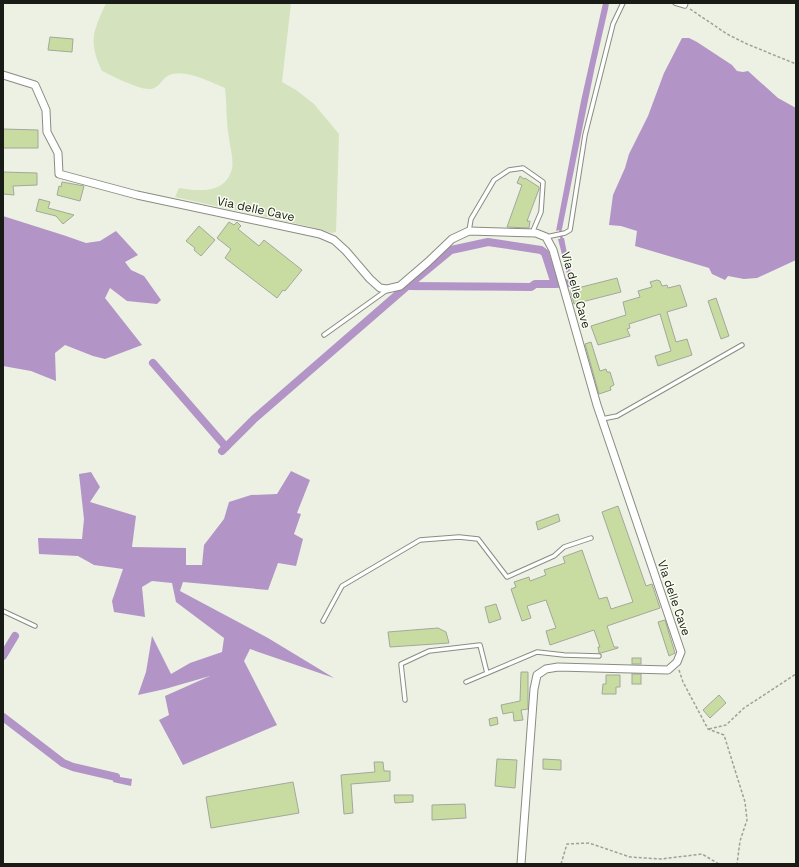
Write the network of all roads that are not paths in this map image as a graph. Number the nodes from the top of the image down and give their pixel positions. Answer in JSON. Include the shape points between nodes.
{"nodes":[{"id":1,"x":623,"y":3,"type":"edge"},
{"id":2,"x":675,"y":3,"type":"edge"},
{"id":3,"x":686,"y":5,"type":"edge"},
{"id":4,"x":3,"y":75,"type":"edge"},
{"id":5,"x":468,"y":231,"type":"junction"},
{"id":6,"x":532,"y":233,"type":"junction"},
{"id":7,"x":546,"y":237,"type":"junction"},
{"id":8,"x":388,"y":289,"type":"junction"},
{"id":9,"x":324,"y":335,"type":"dead end"},
{"id":10,"x":742,"y":345,"type":"dead end"},
{"id":11,"x":601,"y":419,"type":"junction"},
{"id":12,"x":591,"y":538,"type":"dead end"},
{"id":13,"x":3,"y":611,"type":"edge"},
{"id":14,"x":323,"y":621,"type":"dead end"},
{"id":15,"x":35,"y":626,"type":"dead end"},
{"id":16,"x":600,"y":656,"type":"dead end"},
{"id":17,"x":487,"y":673,"type":"junction"},
{"id":18,"x":466,"y":682,"type":"dead end"},
{"id":19,"x":405,"y":700,"type":"dead end"},
{"id":20,"x":521,"y":864,"type":"edge"}],
"edges":[{"from":1,"to":7,"type":"lane","via":[[613,24],[585,135],[570,230]]},
{"from":2,"to":3,"type":"lane"},
{"from":4,"to":8,"type":"street","name":"Via delle Cave","via":[[35,86],[46,110],[47,132],[58,153],[58,174],[137,195],[320,234],[334,240],[346,251],[370,280],[380,288]]},
{"from":5,"to":6,"type":"street"},
{"from":5,"to":6,"type":"lane","via":[[471,219],[494,180],[509,170],[523,168],[543,182],[541,212]]},
{"from":5,"to":8,"type":"street","via":[[452,239],[400,286]]},
{"from":6,"to":7,"type":"street"},
{"from":7,"to":11,"type":"street","name":"Via delle Cave","via":[[553,250]]},
{"from":8,"to":9,"type":"lane"},
{"from":10,"to":11,"type":"lane","via":[[617,416]]},
{"from":11,"to":20,"type":"street","name":"Via delle Cave","via":[[681,652],[677,662],[668,670],[558,667],[537,674]]},
{"from":12,"to":14,"type":"lane","via":[[564,547],[554,556],[507,577],[478,539],[459,537],[420,540],[342,586]]},
{"from":13,"to":15,"type":"lane"},
{"from":16,"to":17,"type":"lane","via":[[537,652]]},
{"from":17,"to":18,"type":"lane"},
{"from":17,"to":19,"type":"lane","via":[[480,645],[429,651],[400,664]]}]}
